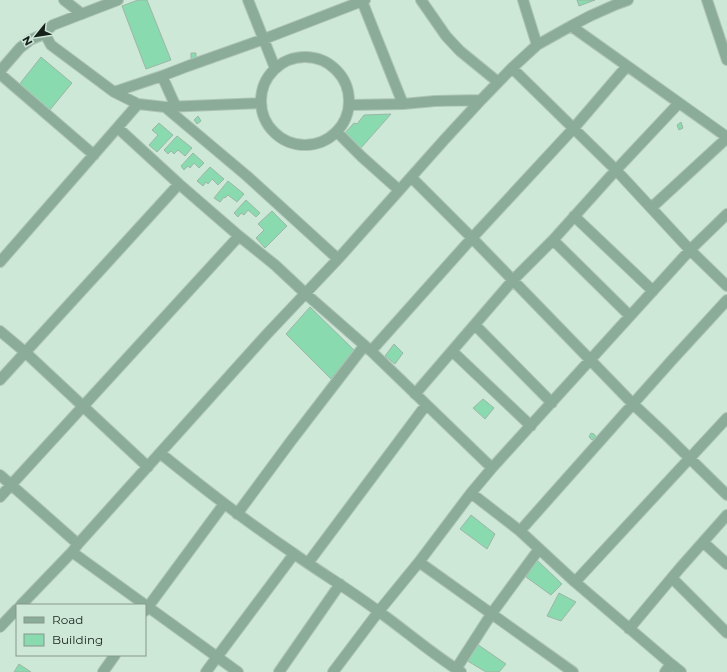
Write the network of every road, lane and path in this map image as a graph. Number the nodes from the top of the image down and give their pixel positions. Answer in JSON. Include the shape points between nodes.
{"nodes":[{"id":1,"x":64,"y":0,"type":"edge"},
{"id":2,"x":118,"y":0,"type":"edge"},
{"id":3,"x":248,"y":0,"type":"edge"},
{"id":4,"x":363,"y":0,"type":"edge"},
{"id":5,"x":421,"y":0,"type":"edge"},
{"id":6,"x":523,"y":0,"type":"edge"},
{"id":7,"x":628,"y":0,"type":"edge"},
{"id":8,"x":707,"y":0,"type":"edge"},
{"id":9,"x":105,"y":2,"type":"edge"},
{"id":10,"x":616,"y":2,"type":"edge"},
{"id":11,"x":82,"y":14,"type":"junction"},
{"id":12,"x":571,"y":26,"type":"junction"},
{"id":13,"x":46,"y":33,"type":"junction"},
{"id":14,"x":264,"y":39,"type":"junction"},
{"id":15,"x":537,"y":46,"type":"junction"},
{"id":16,"x":727,"y":60,"type":"edge"},
{"id":17,"x":627,"y":66,"type":"junction"},
{"id":18,"x":275,"y":68,"type":"junction"},
{"id":19,"x":512,"y":68,"type":"junction"},
{"id":20,"x":0,"y":73,"type":"edge"},
{"id":21,"x":162,"y":76,"type":"junction"},
{"id":22,"x":498,"y":82,"type":"junction"},
{"id":23,"x":114,"y":92,"type":"junction"},
{"id":24,"x":481,"y":100,"type":"junction"},
{"id":25,"x":261,"y":103,"type":"junction"},
{"id":26,"x":679,"y":103,"type":"junction"},
{"id":27,"x":138,"y":104,"type":"junction"},
{"id":28,"x":403,"y":104,"type":"junction"},
{"id":29,"x":350,"y":105,"type":"junction"},
{"id":30,"x":165,"y":107,"type":"junction"},
{"id":31,"x":176,"y":107,"type":"junction"},
{"id":32,"x":118,"y":128,"type":"junction"},
{"id":33,"x":573,"y":129,"type":"junction"},
{"id":34,"x":337,"y":132,"type":"junction"},
{"id":35,"x":727,"y":137,"type":"edge"},
{"id":36,"x":94,"y":155,"type":"junction"},
{"id":37,"x":616,"y":170,"type":"junction"},
{"id":38,"x":411,"y":177,"type":"junction"},
{"id":39,"x":178,"y":184,"type":"junction"},
{"id":40,"x":399,"y":190,"type":"junction"},
{"id":41,"x":651,"y":208,"type":"junction"},
{"id":42,"x":727,"y":214,"type":"edge"},
{"id":43,"x":574,"y":216,"type":"junction"},
{"id":44,"x":239,"y":236,"type":"junction"},
{"id":45,"x":472,"y":238,"type":"junction"},
{"id":46,"x":552,"y":240,"type":"junction"},
{"id":47,"x":690,"y":250,"type":"junction"},
{"id":48,"x":338,"y":259,"type":"junction"},
{"id":49,"x":0,"y":262,"type":"edge"},
{"id":50,"x":513,"y":280,"type":"junction"},
{"id":51,"x":727,"y":286,"type":"edge"},
{"id":52,"x":653,"y":291,"type":"junction"},
{"id":53,"x":306,"y":294,"type":"junction"},
{"id":54,"x":727,"y":300,"type":"edge"},
{"id":55,"x":630,"y":316,"type":"junction"},
{"id":56,"x":474,"y":325,"type":"junction"},
{"id":57,"x":0,"y":331,"type":"edge"},
{"id":58,"x":368,"y":349,"type":"junction"},
{"id":59,"x":452,"y":351,"type":"junction"},
{"id":60,"x":25,"y":352,"type":"junction"},
{"id":61,"x":590,"y":360,"type":"junction"},
{"id":62,"x":0,"y":380,"type":"edge"},
{"id":63,"x":415,"y":394,"type":"junction"},
{"id":64,"x":552,"y":403,"type":"junction"},
{"id":65,"x":633,"y":404,"type":"junction"},
{"id":66,"x":426,"y":405,"type":"junction"},
{"id":67,"x":83,"y":407,"type":"junction"},
{"id":68,"x":727,"y":418,"type":"edge"},
{"id":69,"x":531,"y":426,"type":"junction"},
{"id":70,"x":160,"y":453,"type":"junction"},
{"id":71,"x":689,"y":459,"type":"junction"},
{"id":72,"x":148,"y":467,"type":"junction"},
{"id":73,"x":492,"y":468,"type":"junction"},
{"id":74,"x":0,"y":475,"type":"edge"},
{"id":75,"x":11,"y":485,"type":"junction"},
{"id":76,"x":471,"y":493,"type":"junction"},
{"id":77,"x":727,"y":495,"type":"edge"},
{"id":78,"x":0,"y":497,"type":"edge"},
{"id":79,"x":224,"y":504,"type":"junction"},
{"id":80,"x":237,"y":514,"type":"junction"},
{"id":81,"x":727,"y":515,"type":"edge"},
{"id":82,"x":520,"y":532,"type":"junction"},
{"id":83,"x":703,"y":542,"type":"junction"},
{"id":84,"x":75,"y":548,"type":"junction"},
{"id":85,"x":539,"y":549,"type":"junction"},
{"id":86,"x":294,"y":554,"type":"junction"},
{"id":87,"x":419,"y":562,"type":"junction"},
{"id":88,"x":308,"y":563,"type":"junction"},
{"id":89,"x":727,"y":564,"type":"edge"},
{"id":90,"x":672,"y":578,"type":"junction"},
{"id":91,"x":575,"y":582,"type":"junction"},
{"id":92,"x":340,"y":584,"type":"junction"},
{"id":93,"x":22,"y":604,"type":"edge"},
{"id":94,"x":141,"y":604,"type":"edge"},
{"id":95,"x":147,"y":609,"type":"edge"},
{"id":96,"x":16,"y":610,"type":"edge"},
{"id":97,"x":379,"y":611,"type":"junction"},
{"id":98,"x":492,"y":613,"type":"junction"},
{"id":99,"x":0,"y":627,"type":"edge"},
{"id":100,"x":629,"y":629,"type":"junction"},
{"id":101,"x":727,"y":633,"type":"edge"},
{"id":102,"x":114,"y":656,"type":"edge"},
{"id":103,"x":217,"y":657,"type":"junction"},
{"id":104,"x":668,"y":668,"type":"edge"},
{"id":105,"x":458,"y":670,"type":"edge"},
{"id":106,"x":103,"y":672,"type":"edge"},
{"id":107,"x":206,"y":672,"type":"edge"},
{"id":108,"x":238,"y":672,"type":"edge"},
{"id":109,"x":279,"y":672,"type":"edge"},
{"id":110,"x":333,"y":672,"type":"edge"},
{"id":111,"x":573,"y":672,"type":"edge"},
{"id":112,"x":681,"y":672,"type":"edge"}],
"edges":[{"from":1,"to":11,"type":"street"},
{"from":2,"to":9,"type":"street"},
{"from":3,"to":14,"type":"street"},
{"from":4,"to":14,"type":"street"},
{"from":4,"to":28,"type":"street"},
{"from":5,"to":22,"type":"street","via":[[446,36],[460,51]]},
{"from":6,"to":15,"type":"street"},
{"from":7,"to":10,"type":"street"},
{"from":8,"to":16,"type":"street"},
{"from":9,"to":11,"type":"street"},
{"from":10,"to":12,"type":"street"},
{"from":11,"to":13,"type":"street","via":[[53,24]]},
{"from":12,"to":15,"type":"street"},
{"from":12,"to":17,"type":"street"},
{"from":13,"to":20,"type":"street","via":[[20,48]]},
{"from":13,"to":23,"type":"street","via":[[51,45]]},
{"from":14,"to":18,"type":"street"},
{"from":14,"to":21,"type":"street"},
{"from":15,"to":19,"type":"street"},
{"from":17,"to":26,"type":"street"},
{"from":17,"to":33,"type":"street"},
{"from":18,"to":25,"type":"street","via":[[264,84]]},
{"from":18,"to":29,"type":"street","via":[[299,57],[325,61],[344,79]]},
{"from":19,"to":22,"type":"street"},
{"from":19,"to":33,"type":"street"},
{"from":20,"to":36,"type":"street"},
{"from":21,"to":23,"type":"street"},
{"from":21,"to":31,"type":"street"},
{"from":22,"to":24,"type":"street"},
{"from":23,"to":27,"type":"street"},
{"from":24,"to":28,"type":"street"},
{"from":24,"to":38,"type":"street"},
{"from":25,"to":31,"type":"street"},
{"from":25,"to":34,"type":"street","via":[[267,125],[275,134],[295,145],[318,144]]},
{"from":26,"to":35,"type":"street"},
{"from":26,"to":37,"type":"street"},
{"from":27,"to":30,"type":"street"},
{"from":27,"to":32,"type":"street"},
{"from":28,"to":29,"type":"street"},
{"from":29,"to":34,"type":"street","via":[[344,124]]},
{"from":30,"to":31,"type":"street"},
{"from":30,"to":48,"type":"street","via":[[247,176]]},
{"from":32,"to":36,"type":"street"},
{"from":32,"to":39,"type":"street"},
{"from":33,"to":37,"type":"street"},
{"from":33,"to":45,"type":"street"},
{"from":34,"to":40,"type":"street"},
{"from":35,"to":41,"type":"street"},
{"from":36,"to":49,"type":"street"},
{"from":37,"to":41,"type":"street"},
{"from":37,"to":43,"type":"street"},
{"from":38,"to":40,"type":"street"},
{"from":38,"to":45,"type":"street"},
{"from":39,"to":44,"type":"street"},
{"from":39,"to":60,"type":"street"},
{"from":40,"to":48,"type":"street"},
{"from":41,"to":47,"type":"street"},
{"from":42,"to":47,"type":"street"},
{"from":43,"to":46,"type":"street"},
{"from":43,"to":52,"type":"street"},
{"from":44,"to":53,"type":"street"},
{"from":44,"to":67,"type":"street"},
{"from":45,"to":50,"type":"street"},
{"from":45,"to":58,"type":"street"},
{"from":46,"to":50,"type":"street"},
{"from":46,"to":55,"type":"street"},
{"from":47,"to":51,"type":"street"},
{"from":47,"to":52,"type":"street"},
{"from":48,"to":53,"type":"street"},
{"from":50,"to":56,"type":"street"},
{"from":50,"to":61,"type":"street"},
{"from":52,"to":55,"type":"street"},
{"from":53,"to":58,"type":"street"},
{"from":53,"to":70,"type":"street"},
{"from":54,"to":65,"type":"street"},
{"from":55,"to":61,"type":"street"},
{"from":56,"to":59,"type":"street"},
{"from":56,"to":64,"type":"street"},
{"from":57,"to":60,"type":"street"},
{"from":58,"to":63,"type":"street"},
{"from":58,"to":80,"type":"street","via":[[290,441]]},
{"from":59,"to":63,"type":"street"},
{"from":59,"to":69,"type":"street"},
{"from":60,"to":62,"type":"street"},
{"from":60,"to":67,"type":"street"},
{"from":61,"to":64,"type":"street"},
{"from":61,"to":65,"type":"street"},
{"from":63,"to":66,"type":"street"},
{"from":64,"to":69,"type":"street"},
{"from":65,"to":71,"type":"street"},
{"from":65,"to":82,"type":"street"},
{"from":66,"to":73,"type":"street"},
{"from":66,"to":88,"type":"street"},
{"from":67,"to":72,"type":"street"},
{"from":67,"to":75,"type":"street"},
{"from":68,"to":71,"type":"street"},
{"from":69,"to":73,"type":"street"},
{"from":70,"to":72,"type":"street"},
{"from":70,"to":79,"type":"street"},
{"from":71,"to":77,"type":"street"},
{"from":71,"to":91,"type":"street"},
{"from":72,"to":84,"type":"street"},
{"from":73,"to":76,"type":"street"},
{"from":74,"to":75,"type":"street"},
{"from":75,"to":78,"type":"street"},
{"from":75,"to":84,"type":"street"},
{"from":76,"to":82,"type":"street"},
{"from":76,"to":87,"type":"street"},
{"from":79,"to":80,"type":"street"},
{"from":79,"to":95,"type":"street"},
{"from":80,"to":86,"type":"street"},
{"from":81,"to":83,"type":"street"},
{"from":82,"to":85,"type":"street"},
{"from":83,"to":89,"type":"street"},
{"from":83,"to":90,"type":"street"},
{"from":84,"to":93,"type":"street"},
{"from":84,"to":94,"type":"street"},
{"from":85,"to":91,"type":"street"},
{"from":85,"to":98,"type":"street"},
{"from":86,"to":88,"type":"street"},
{"from":86,"to":103,"type":"street"},
{"from":87,"to":97,"type":"street"},
{"from":87,"to":98,"type":"street"},
{"from":88,"to":92,"type":"street"},
{"from":90,"to":100,"type":"street"},
{"from":90,"to":101,"type":"street"},
{"from":91,"to":100,"type":"street"},
{"from":92,"to":97,"type":"street"},
{"from":92,"to":109,"type":"street"},
{"from":95,"to":103,"type":"street"},
{"from":96,"to":99,"type":"street"},
{"from":97,"to":105,"type":"street"},
{"from":97,"to":110,"type":"street"},
{"from":98,"to":105,"type":"street"},
{"from":98,"to":111,"type":"street"},
{"from":100,"to":104,"type":"street"},
{"from":102,"to":106,"type":"street"},
{"from":103,"to":107,"type":"street"},
{"from":103,"to":108,"type":"street"},
{"from":104,"to":112,"type":"street"}]}
